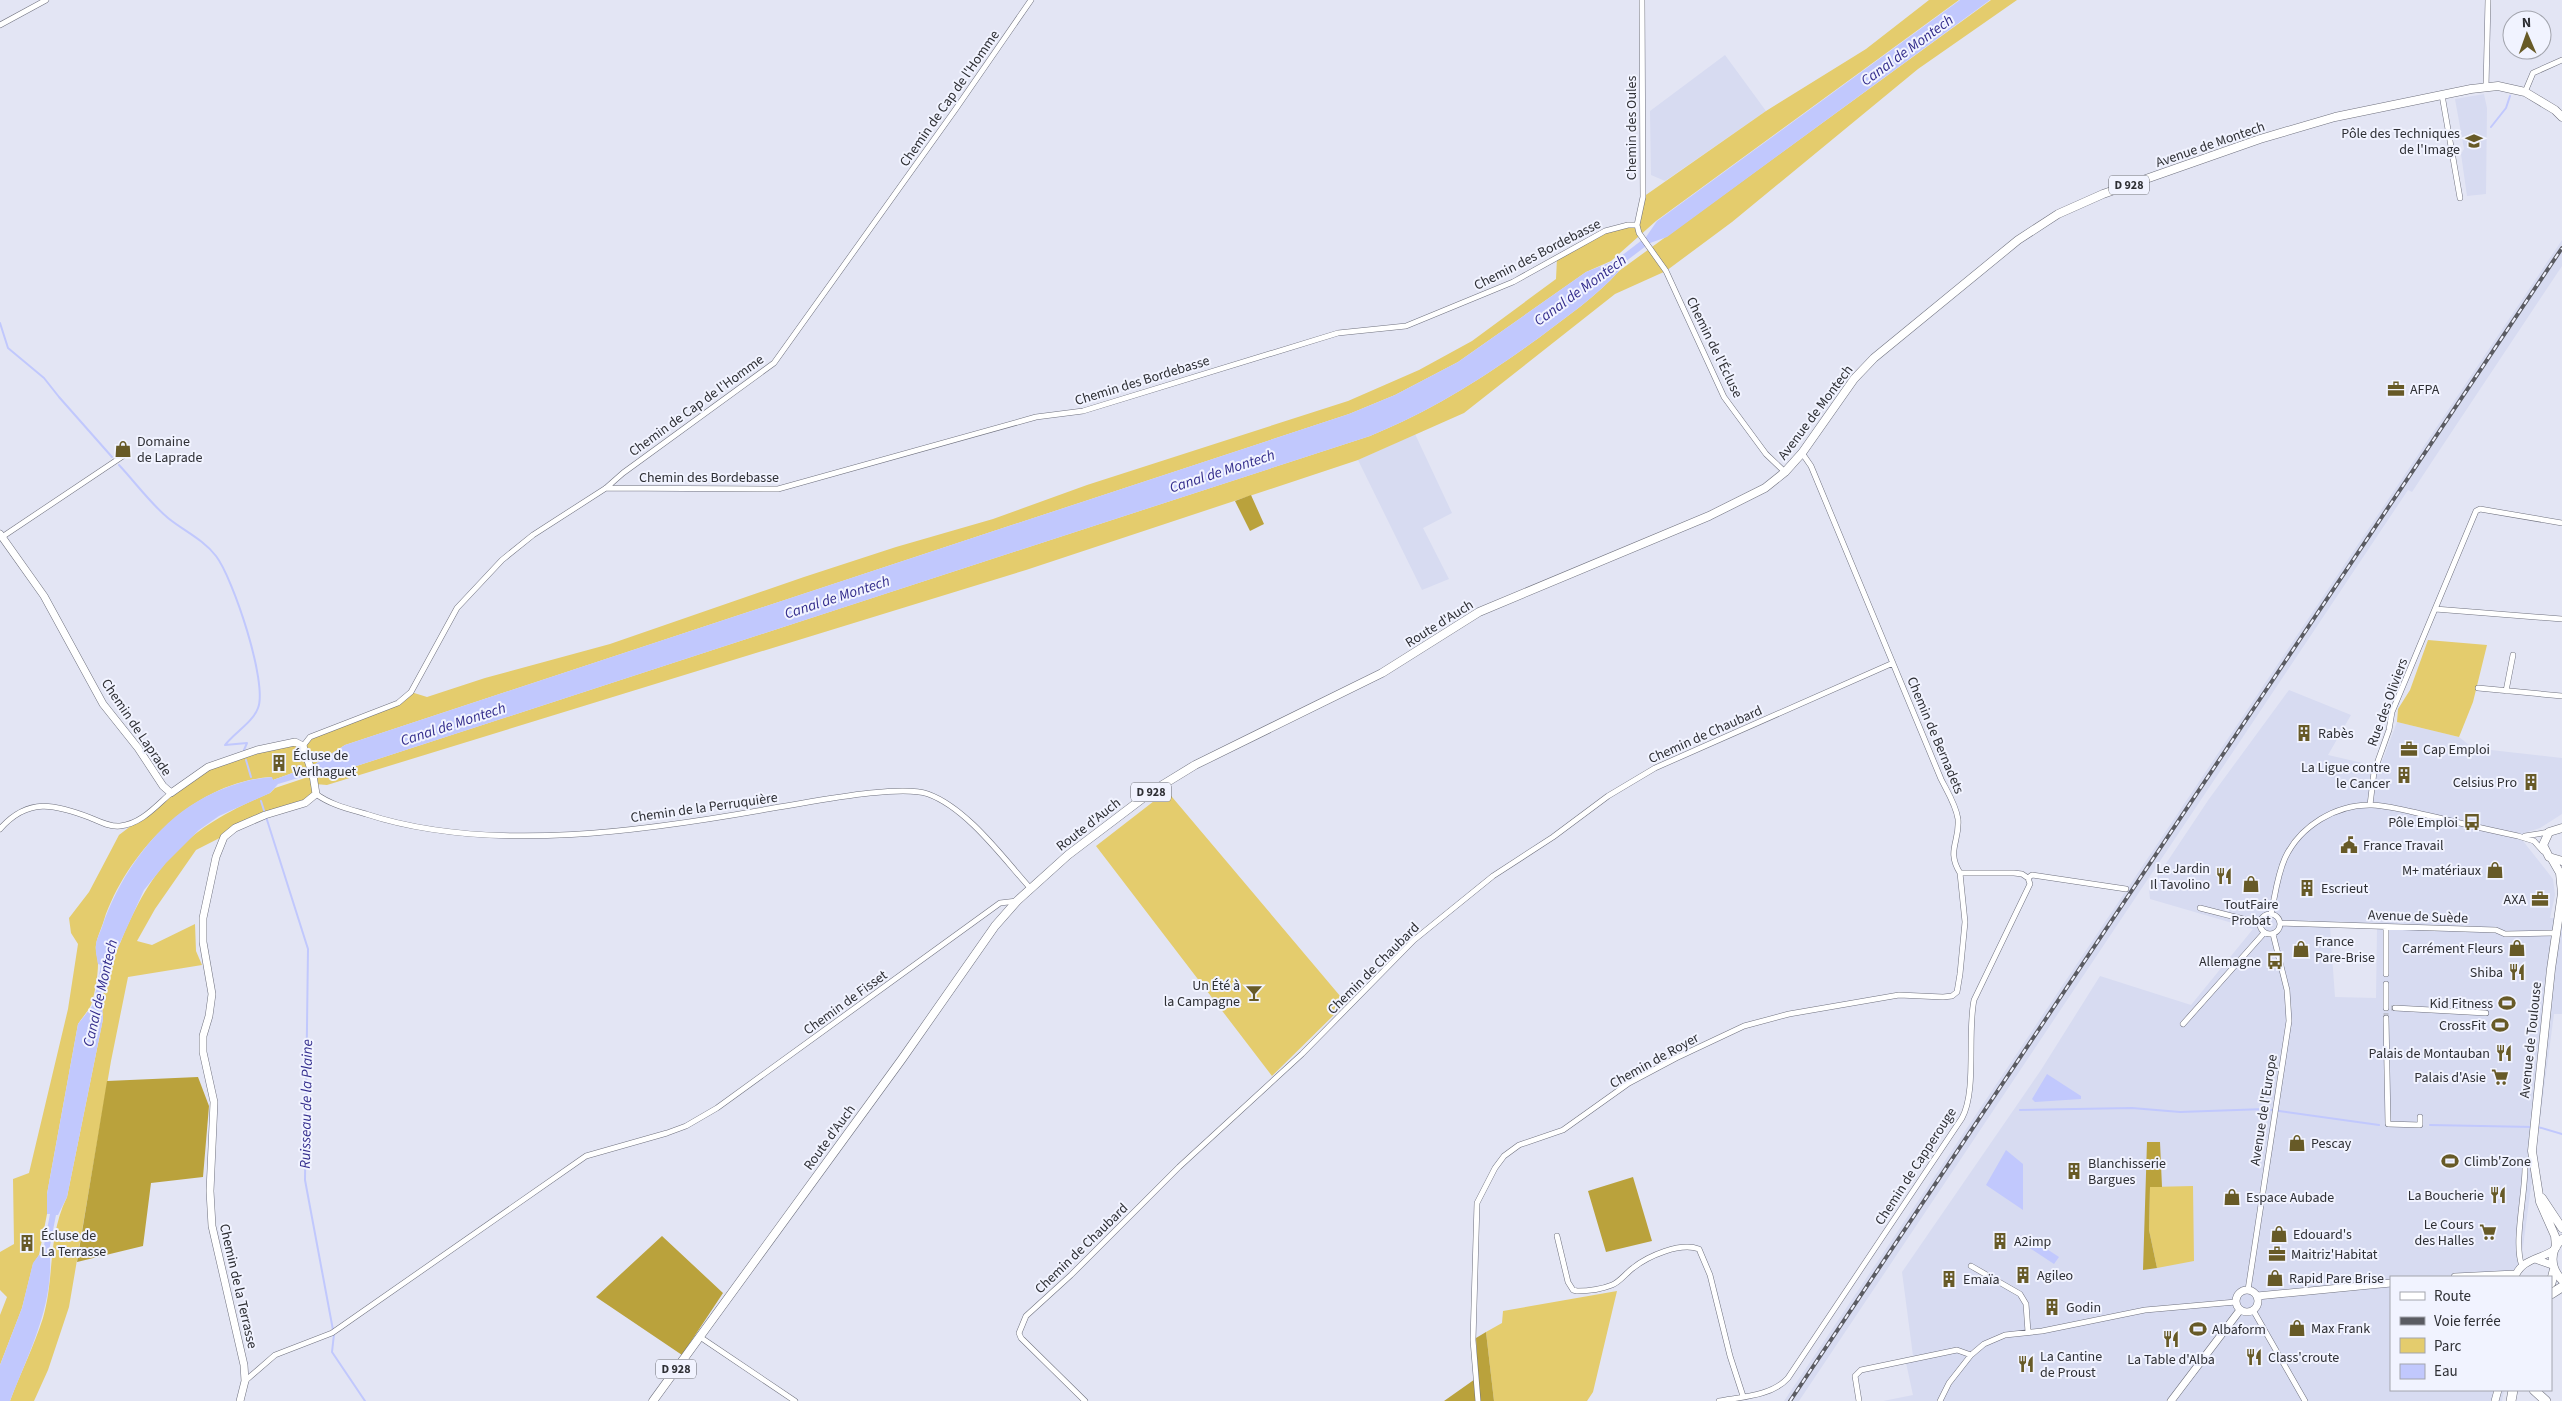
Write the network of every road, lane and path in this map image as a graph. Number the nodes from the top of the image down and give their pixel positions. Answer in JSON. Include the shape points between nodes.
{"nodes":[{"id":1,"x":46,"y":0,"type":"edge"},
{"id":2,"x":1031,"y":0,"type":"edge"},
{"id":3,"x":1642,"y":0,"type":"edge"},
{"id":4,"x":2488,"y":0,"type":"edge"},
{"id":5,"x":0,"y":25,"type":"edge"},
{"id":6,"x":2562,"y":60,"type":"edge"},
{"id":7,"x":2486,"y":87,"type":"junction"},
{"id":8,"x":2525,"y":92,"type":"junction"},
{"id":9,"x":2442,"y":95,"type":"junction"},
{"id":10,"x":2562,"y":117,"type":"edge"},
{"id":11,"x":2460,"y":198,"type":"dead end"},
{"id":12,"x":1637,"y":225,"type":"junction"},
{"id":13,"x":1802,"y":453,"type":"junction"},
{"id":14,"x":122,"y":456,"type":"dead end"},
{"id":15,"x":1785,"y":472,"type":"junction"},
{"id":16,"x":606,"y":488,"type":"junction"},
{"id":17,"x":2562,"y":523,"type":"edge"},
{"id":18,"x":1,"y":535,"type":"edge"},
{"id":19,"x":2435,"y":609,"type":"junction"},
{"id":20,"x":2562,"y":619,"type":"edge"},
{"id":21,"x":2513,"y":655,"type":"dead end"},
{"id":22,"x":1893,"y":663,"type":"junction"},
{"id":23,"x":2478,"y":688,"type":"dead end"},
{"id":24,"x":2506,"y":691,"type":"junction"},
{"id":25,"x":2562,"y":696,"type":"edge"},
{"id":26,"x":303,"y":746,"type":"junction"},
{"id":27,"x":172,"y":793,"type":"junction"},
{"id":28,"x":316,"y":794,"type":"junction"},
{"id":29,"x":2370,"y":805,"type":"junction"},
{"id":30,"x":2561,"y":827,"type":"edge"},
{"id":31,"x":0,"y":829,"type":"edge"},
{"id":32,"x":2549,"y":832,"type":"junction"},
{"id":33,"x":2518,"y":836,"type":"junction"},
{"id":34,"x":2549,"y":856,"type":"junction"},
{"id":35,"x":2562,"y":861,"type":"edge"},
{"id":36,"x":1960,"y":873,"type":"junction"},
{"id":37,"x":2028,"y":878,"type":"junction"},
{"id":38,"x":1031,"y":889,"type":"junction"},
{"id":39,"x":2126,"y":889,"type":"dead end"},
{"id":40,"x":2562,"y":893,"type":"edge"},
{"id":41,"x":1017,"y":901,"type":"junction"},
{"id":42,"x":2200,"y":908,"type":"dead end"},
{"id":43,"x":2271,"y":914,"type":"junction"},
{"id":44,"x":2259,"y":923,"type":"junction"},
{"id":45,"x":2280,"y":923,"type":"junction"},
{"id":46,"x":2386,"y":927,"type":"junction"},
{"id":47,"x":2264,"y":933,"type":"junction"},
{"id":48,"x":2555,"y":933,"type":"junction"},
{"id":49,"x":2273,"y":934,"type":"junction"},
{"id":50,"x":2386,"y":974,"type":"dead end"},
{"id":51,"x":2386,"y":984,"type":"dead end"},
{"id":52,"x":2386,"y":1008,"type":"dead end"},
{"id":53,"x":2394,"y":1008,"type":"dead end"},
{"id":54,"x":2486,"y":1013,"type":"dead end"},
{"id":55,"x":2386,"y":1018,"type":"tunnel mouth"},
{"id":56,"x":2183,"y":1024,"type":"dead end"},
{"id":57,"x":2420,"y":1117,"type":"dead end"},
{"id":58,"x":2525,"y":1164,"type":"dead end"},
{"id":59,"x":2538,"y":1190,"type":"junction"},
{"id":60,"x":2562,"y":1228,"type":"edge"},
{"id":61,"x":1557,"y":1236,"type":"dead end"},
{"id":62,"x":2562,"y":1239,"type":"edge"},
{"id":63,"x":2555,"y":1248,"type":"junction"},
{"id":64,"x":2535,"y":1259,"type":"junction"},
{"id":65,"x":1971,"y":1266,"type":"dead end"},
{"id":66,"x":2522,"y":1266,"type":"junction"},
{"id":67,"x":2553,"y":1268,"type":"junction"},
{"id":68,"x":2515,"y":1276,"type":"edge"},
{"id":69,"x":2552,"y":1276,"type":"edge"},
{"id":70,"x":2562,"y":1280,"type":"edge"},
{"id":71,"x":2390,"y":1283,"type":"edge"},
{"id":72,"x":2248,"y":1290,"type":"junction"},
{"id":73,"x":2257,"y":1296,"type":"junction"},
{"id":74,"x":2236,"y":1302,"type":"junction"},
{"id":75,"x":2240,"y":1310,"type":"junction"},
{"id":76,"x":2253,"y":1310,"type":"junction"},
{"id":77,"x":2028,"y":1332,"type":"junction"},
{"id":78,"x":700,"y":1337,"type":"junction"},
{"id":79,"x":1971,"y":1355,"type":"junction"},
{"id":80,"x":245,"y":1382,"type":"junction"},
{"id":81,"x":2535,"y":1391,"type":"edge"},
{"id":82,"x":1742,"y":1396,"type":"junction"},
{"id":83,"x":240,"y":1401,"type":"edge"},
{"id":84,"x":653,"y":1401,"type":"edge"},
{"id":85,"x":795,"y":1401,"type":"edge"},
{"id":86,"x":1085,"y":1401,"type":"edge"},
{"id":87,"x":1478,"y":1401,"type":"edge"},
{"id":88,"x":1719,"y":1401,"type":"edge"},
{"id":89,"x":1859,"y":1401,"type":"edge"},
{"id":90,"x":1940,"y":1401,"type":"edge"},
{"id":91,"x":2171,"y":1401,"type":"edge"},
{"id":92,"x":2305,"y":1401,"type":"edge"},
{"id":93,"x":2546,"y":1401,"type":"edge"}],
"edges":[{"from":1,"to":5,"type":"street"},
{"from":2,"to":16,"type":"street","name":"Chemin de Cap de l'Homme","via":[[774,363]]},
{"from":3,"to":12,"type":"street","name":"Chemin des Oules","via":[[1643,197]]},
{"from":4,"to":7,"type":"street"},
{"from":6,"to":8,"type":"street","via":[[2533,73]]},
{"from":7,"to":8,"type":"main road","name":"Avenue de Montech","number":"D 928","via":[[2498,86]]},
{"from":7,"to":9,"type":"main road","name":"Avenue de Montech","number":"D 928"},
{"from":8,"to":10,"type":"main road","name":"Avenue de Montech","number":"D 928"},
{"from":9,"to":11,"type":"street"},
{"from":9,"to":13,"type":"main road","name":"Avenue de Montech","number":"D 928","via":[[2335,117],[2260,139],[2103,194],[2058,214],[2018,240],[1874,358],[1854,379]]},
{"from":12,"to":15,"type":"street","name":"Chemin de l'Écluse","via":[[1666,271],[1724,397],[1766,454]]},
{"from":12,"to":16,"type":"street","name":"Chemin des Bordebasse","via":[[1605,231],[1513,282],[1406,326],[1338,333],[1083,411],[1036,417],[778,490]]},
{"from":13,"to":15,"type":"main road","name":"Avenue de Montech","number":"D 928"},
{"from":13,"to":22,"type":"street","name":"Chemin de Bernadets","via":[[1811,466]]},
{"from":14,"to":18,"type":"street"},
{"from":15,"to":38,"type":"main road","name":"Route d'Auch","number":"D 928","via":[[1766,488],[1709,516],[1492,605],[1382,673],[1195,765],[1110,821]]},
{"from":16,"to":26,"type":"street","name":"Chemin de Cap de l'Homme","via":[[533,534],[502,560],[457,608],[411,692],[398,703],[310,737]]},
{"from":17,"to":19,"type":"street","name":"Rue des Oliviers","via":[[2480,509],[2472,516]]},
{"from":18,"to":27,"type":"street","name":"Chemin de Laprade","via":[[44,596],[104,704],[163,786]]},
{"from":19,"to":20,"type":"street"},
{"from":19,"to":29,"type":"street","name":"Rue des Oliviers","via":[[2392,712],[2374,772]]},
{"from":21,"to":24,"type":"street"},
{"from":22,"to":36,"type":"street","name":"Chemin de Bernadets","via":[[1954,806],[1958,830],[1952,854]]},
{"from":22,"to":86,"type":"street","name":"Chemin de Chaubard","via":[[1655,768],[1608,796],[1554,837],[1493,876],[1414,940],[1302,1054],[1179,1167],[1026,1316],[1019,1333],[1021,1338]]},
{"from":23,"to":24,"type":"street"},
{"from":24,"to":25,"type":"street"},
{"from":26,"to":27,"type":"street","name":"Chemin de Laprade","via":[[295,742],[216,764]]},
{"from":26,"to":28,"type":"street"},
{"from":27,"to":31,"type":"street","via":[[139,820],[120,826],[104,824],[57,807],[39,806],[17,813]]},
{"from":28,"to":38,"type":"street","name":"Chemin de la Perruquière","via":[[326,801],[389,822],[475,835],[641,829],[838,797],[925,793],[945,801],[966,819]]},
{"from":28,"to":80,"type":"street","name":"Chemin de la Terrasse","via":[[305,803],[267,814],[235,828],[224,837],[216,857],[203,918],[203,942],[212,994],[203,1036],[203,1052],[214,1102],[210,1191],[212,1226],[244,1365]]},
{"from":29,"to":33,"type":"street"},
{"from":29,"to":43,"type":"street","via":[[2336,811],[2309,827],[2283,863]]},
{"from":30,"to":32,"type":"main road"},
{"from":32,"to":33,"type":"street"},
{"from":32,"to":34,"type":"main road","via":[[2543,845]]},
{"from":33,"to":34,"type":"street","via":[[2534,841]]},
{"from":34,"to":35,"type":"main road"},
{"from":34,"to":40,"type":"main road","name":"Avenue de Toulouse","via":[[2560,873]]},
{"from":36,"to":37,"type":"street","via":[[2014,873]]},
{"from":36,"to":87,"type":"street","name":"Chemin de Royer","via":[[1965,922],[1957,992],[1952,996],[1900,995],[1789,1014],[1744,1026],[1629,1083],[1563,1130],[1519,1145],[1504,1156],[1477,1203],[1473,1340]]},
{"from":37,"to":39,"type":"street","via":[[2032,875]]},
{"from":37,"to":82,"type":"street","name":"Chemin de Capperouge","via":[[2030,884],[1974,1000],[1970,1020],[1969,1097],[1965,1114],[1788,1378],[1776,1387]]},
{"from":38,"to":41,"type":"main road","name":"Route d'Auch","number":"D 928"},
{"from":40,"to":48,"type":"main road","name":"Avenue de Toulouse"},
{"from":41,"to":78,"type":"main road","name":"Route d'Auch","number":"D 928","via":[[969,961],[902,1059]]},
{"from":41,"to":80,"type":"street","name":"Chemin de Fisset","via":[[1000,903],[732,1097],[686,1126],[586,1156],[335,1331],[275,1355]]},
{"from":42,"to":44,"type":"street"},
{"from":43,"to":44,"type":"street","via":[[2264,915]]},
{"from":43,"to":45,"type":"street"},
{"from":44,"to":47,"type":"street"},
{"from":45,"to":46,"type":"street","name":"Avenue de Suède"},
{"from":45,"to":49,"type":"street","via":[[2279,930]]},
{"from":46,"to":48,"type":"street","name":"Avenue de Suède","via":[[2496,930],[2505,934]]},
{"from":46,"to":50,"type":"street"},
{"from":47,"to":49,"type":"street"},
{"from":47,"to":56,"type":"street"},
{"from":48,"to":59,"type":"main road","name":"Avenue de Toulouse","via":[[2533,1133],[2532,1151]]},
{"from":49,"to":72,"type":"street","name":"Avenue de l'Europe","via":[[2289,1006]]},
{"from":51,"to":52,"type":"street"},
{"from":53,"to":54,"type":"street"},
{"from":55,"to":57,"type":"street","via":[[2388,1124],[2420,1125]]},
{"from":58,"to":66,"type":"street","via":[[2518,1252]]},
{"from":59,"to":60,"type":"main road","name":"Avenue de Toulouse"},
{"from":59,"to":63,"type":"main road","name":"Avenue de Toulouse","via":[[2543,1211],[2555,1236]]},
{"from":61,"to":82,"type":"street","via":[[1568,1282],[1577,1291],[1612,1285],[1652,1257],[1682,1248],[1699,1249],[1710,1274]]},
{"from":62,"to":63,"type":"main road"},
{"from":63,"to":64,"type":"street"},
{"from":63,"to":67,"type":"main road"},
{"from":64,"to":66,"type":"street"},
{"from":64,"to":67,"type":"street"},
{"from":65,"to":77,"type":"street","via":[[2020,1294],[2026,1304]]},
{"from":66,"to":68,"type":"street"},
{"from":67,"to":69,"type":"highway"},
{"from":67,"to":70,"type":"main road"},
{"from":71,"to":73,"type":"street"},
{"from":72,"to":73,"type":"street"},
{"from":72,"to":74,"type":"street","via":[[2239,1293]]},
{"from":73,"to":76,"type":"street","via":[[2257,1306]]},
{"from":74,"to":75,"type":"street"},
{"from":74,"to":77,"type":"street","via":[[2145,1310]]},
{"from":75,"to":76,"type":"street"},
{"from":75,"to":91,"type":"street"},
{"from":76,"to":92,"type":"street"},
{"from":77,"to":79,"type":"street","via":[[1996,1338]]},
{"from":78,"to":84,"type":"main road","name":"Route d'Auch","number":"D 928"},
{"from":78,"to":85,"type":"street"},
{"from":79,"to":89,"type":"street","via":[[1957,1350],[1861,1370],[1855,1376]]},
{"from":79,"to":90,"type":"street","via":[[1949,1383]]},
{"from":80,"to":83,"type":"street","name":"Chemin de la Terrasse"},
{"from":81,"to":93,"type":"highway"},
{"from":82,"to":88,"type":"street","name":"Chemin de Capperouge"}]}
